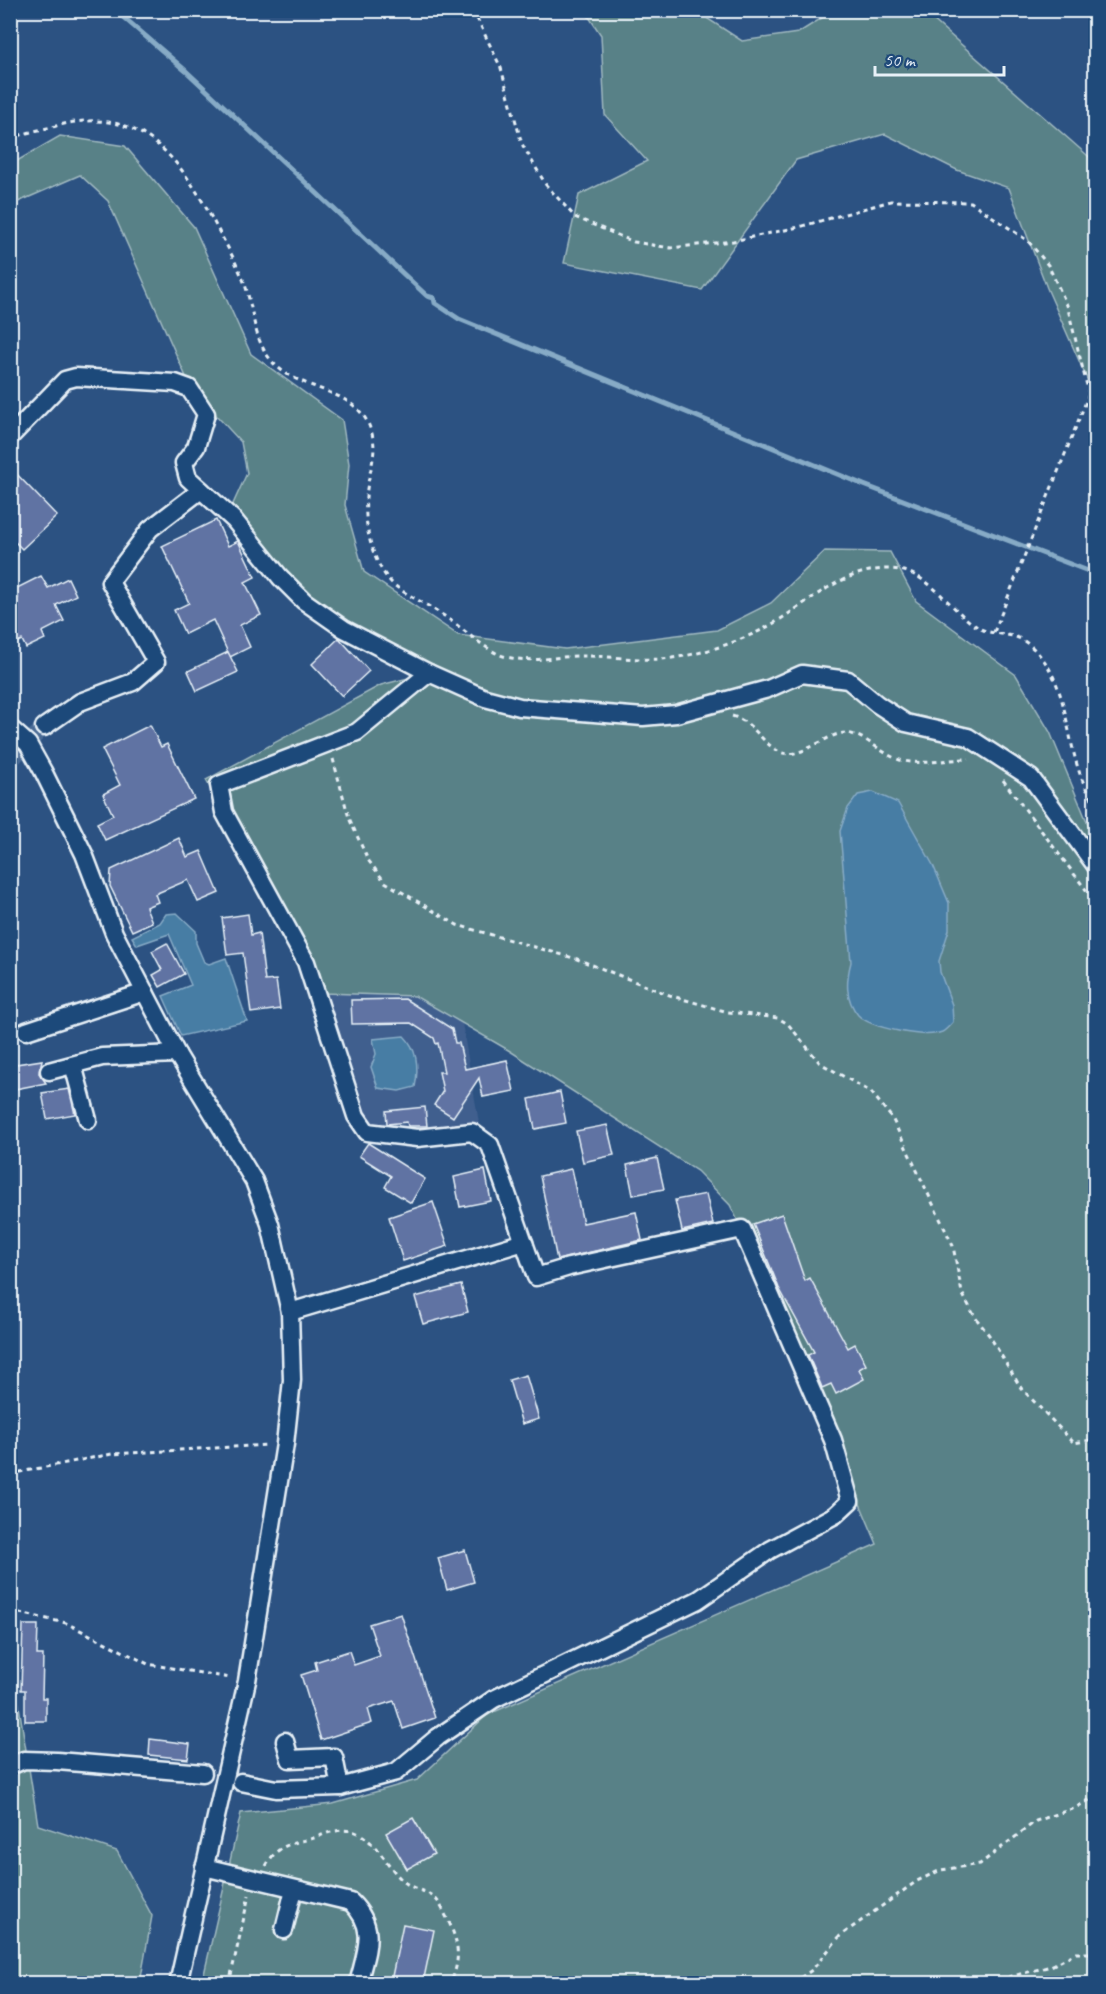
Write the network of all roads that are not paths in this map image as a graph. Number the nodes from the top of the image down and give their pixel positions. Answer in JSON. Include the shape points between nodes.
{"nodes":[{"id":1,"x":10,"y":437,"type":"edge"},
{"id":2,"x":201,"y":490,"type":"junction"},
{"id":3,"x":429,"y":673,"type":"junction"},
{"id":4,"x":44,"y":727,"type":"tunnel mouth"},
{"id":5,"x":10,"y":728,"type":"edge"},
{"id":6,"x":1095,"y":866,"type":"edge"},
{"id":7,"x":145,"y":992,"type":"junction"},
{"id":8,"x":26,"y":1031,"type":"dead end"},
{"id":9,"x":177,"y":1054,"type":"junction"},
{"id":10,"x":73,"y":1065,"type":"junction"},
{"id":11,"x":49,"y":1071,"type":"dead end"},
{"id":12,"x":88,"y":1120,"type":"dead end"},
{"id":13,"x":524,"y":1242,"type":"junction"},
{"id":14,"x":291,"y":1312,"type":"junction"},
{"id":15,"x":285,"y":1741,"type":"dead end"},
{"id":16,"x":10,"y":1766,"type":"edge"},
{"id":17,"x":202,"y":1773,"type":"dead end"},
{"id":18,"x":241,"y":1782,"type":"dead end"},
{"id":19,"x":340,"y":1787,"type":"junction"},
{"id":20,"x":204,"y":1867,"type":"junction"},
{"id":21,"x":294,"y":1889,"type":"junction"},
{"id":22,"x":284,"y":1930,"type":"dead end"},
{"id":23,"x":178,"y":1983,"type":"edge"},
{"id":24,"x":358,"y":1983,"type":"edge"}],
"edges":[{"from":1,"to":2,"type":"street","via":[[65,380],[76,377],[175,383],[189,388],[206,414],[196,447],[184,464],[188,478]]},
{"from":2,"to":3,"type":"street","via":[[234,520],[304,601],[344,629]]},
{"from":2,"to":4,"type":"street","via":[[150,529],[110,582],[156,662],[133,682],[80,702]]},
{"from":3,"to":6,"type":"street","via":[[484,698],[520,707],[643,717],[676,714],[768,689],[802,674],[848,680],[906,723],[968,737],[1031,778]]},
{"from":3,"to":13,"type":"street","via":[[357,732],[219,785],[224,812],[306,962],[356,1116],[367,1132],[417,1138],[472,1132],[490,1145]]},
{"from":5,"to":7,"type":"street","via":[[28,744],[43,771],[84,854],[114,933]]},
{"from":7,"to":8,"type":"street"},
{"from":7,"to":9,"type":"street"},
{"from":9,"to":10,"type":"street","via":[[102,1057]]},
{"from":9,"to":14,"type":"street","via":[[254,1181],[270,1224]]},
{"from":10,"to":11,"type":"street"},
{"from":10,"to":12,"type":"street"},
{"from":13,"to":14,"type":"street"},
{"from":13,"to":19,"type":"street","via":[[536,1277],[742,1229],[833,1440],[850,1501],[835,1515],[770,1550],[698,1600],[494,1699],[396,1772]]},
{"from":14,"to":20,"type":"street","via":[[292,1380],[285,1444],[247,1681]]},
{"from":15,"to":19,"type":"street","via":[[290,1759],[334,1757]]},
{"from":16,"to":17,"type":"street","via":[[24,1760]]},
{"from":18,"to":19,"type":"street","via":[[276,1789]]},
{"from":20,"to":21,"type":"street"},
{"from":20,"to":23,"type":"street"},
{"from":21,"to":22,"type":"street"},
{"from":21,"to":24,"type":"street","via":[[351,1902],[361,1912],[368,1925],[369,1941]]}]}
